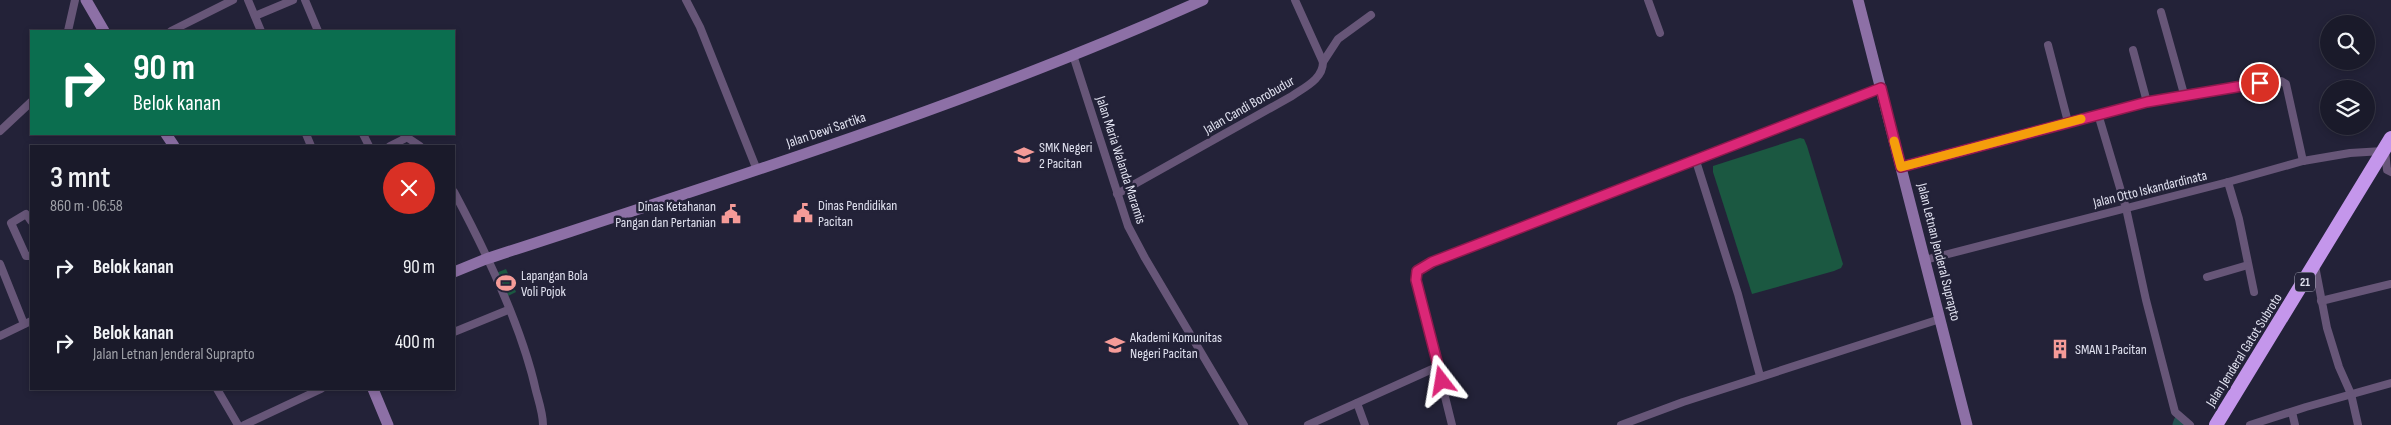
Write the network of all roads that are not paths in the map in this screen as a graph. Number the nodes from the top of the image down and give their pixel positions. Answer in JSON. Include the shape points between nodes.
{"nodes":[{"id":1,"x":75,"y":0,"type":"edge"},
{"id":2,"x":86,"y":0,"type":"edge"},
{"id":3,"x":233,"y":0,"type":"edge"},
{"id":4,"x":248,"y":0,"type":"edge"},
{"id":5,"x":293,"y":0,"type":"edge"},
{"id":6,"x":305,"y":0,"type":"edge"},
{"id":7,"x":686,"y":0,"type":"edge"},
{"id":8,"x":1203,"y":0,"type":"edge"},
{"id":9,"x":1295,"y":0,"type":"edge"},
{"id":10,"x":1648,"y":0,"type":"edge"},
{"id":11,"x":1858,"y":0,"type":"edge"},
{"id":12,"x":2161,"y":12,"type":"dead end"},
{"id":13,"x":254,"y":16,"type":"junction"},
{"id":14,"x":1371,"y":16,"type":"dead end"},
{"id":15,"x":68,"y":30,"type":"edge"},
{"id":16,"x":103,"y":30,"type":"edge"},
{"id":17,"x":173,"y":30,"type":"edge"},
{"id":18,"x":261,"y":30,"type":"edge"},
{"id":19,"x":318,"y":30,"type":"edge"},
{"id":20,"x":1660,"y":33,"type":"dead end"},
{"id":21,"x":2048,"y":45,"type":"dead end"},
{"id":22,"x":2133,"y":50,"type":"dead end"},
{"id":23,"x":1073,"y":55,"type":"junction"},
{"id":24,"x":1323,"y":62,"type":"junction"},
{"id":25,"x":1881,"y":88,"type":"junction"},
{"id":26,"x":2184,"y":94,"type":"junction"},
{"id":27,"x":2147,"y":102,"type":"junction"},
{"id":28,"x":30,"y":103,"type":"edge"},
{"id":29,"x":2098,"y":114,"type":"junction"},
{"id":30,"x":2068,"y":122,"type":"junction"},
{"id":31,"x":0,"y":131,"type":"edge"},
{"id":32,"x":405,"y":135,"type":"edge"},
{"id":33,"x":391,"y":145,"type":"edge"},
{"id":34,"x":419,"y":145,"type":"edge"},
{"id":35,"x":2386,"y":146,"type":"edge"},
{"id":36,"x":1696,"y":161,"type":"junction"},
{"id":37,"x":2303,"y":161,"type":"junction"},
{"id":38,"x":1901,"y":167,"type":"junction"},
{"id":39,"x":757,"y":170,"type":"junction"},
{"id":40,"x":2391,"y":172,"type":"edge"},
{"id":41,"x":2228,"y":182,"type":"junction"},
{"id":42,"x":455,"y":194,"type":"edge"},
{"id":43,"x":1117,"y":194,"type":"junction"},
{"id":44,"x":2126,"y":208,"type":"junction"},
{"id":45,"x":30,"y":220,"type":"edge"},
{"id":46,"x":30,"y":256,"type":"edge"},
{"id":47,"x":486,"y":259,"type":"junction"},
{"id":48,"x":1925,"y":260,"type":"junction"},
{"id":49,"x":2248,"y":265,"type":"junction"},
{"id":50,"x":0,"y":266,"type":"edge"},
{"id":51,"x":2315,"y":266,"type":"junction"},
{"id":52,"x":455,"y":272,"type":"edge"},
{"id":53,"x":2207,"y":277,"type":"dead end"},
{"id":54,"x":2391,"y":284,"type":"edge"},
{"id":55,"x":2254,"y":292,"type":"dead end"},
{"id":56,"x":2321,"y":301,"type":"junction"},
{"id":57,"x":508,"y":310,"type":"junction"},
{"id":58,"x":1940,"y":318,"type":"junction"},
{"id":59,"x":28,"y":323,"type":"edge"},
{"id":60,"x":455,"y":332,"type":"edge"},
{"id":61,"x":0,"y":336,"type":"edge"},
{"id":62,"x":1438,"y":366,"type":"junction"},
{"id":63,"x":1760,"y":376,"type":"junction"},
{"id":64,"x":2391,"y":383,"type":"edge"},
{"id":65,"x":218,"y":390,"type":"edge"},
{"id":66,"x":319,"y":390,"type":"edge"},
{"id":67,"x":373,"y":390,"type":"edge"},
{"id":68,"x":2351,"y":394,"type":"junction"},
{"id":69,"x":1357,"y":403,"type":"junction"},
{"id":70,"x":2292,"y":412,"type":"junction"},
{"id":71,"x":238,"y":425,"type":"edge"},
{"id":72,"x":244,"y":425,"type":"edge"},
{"id":73,"x":388,"y":425,"type":"edge"},
{"id":74,"x":543,"y":425,"type":"edge"},
{"id":75,"x":1244,"y":425,"type":"edge"},
{"id":76,"x":1308,"y":425,"type":"edge"},
{"id":77,"x":1365,"y":425,"type":"edge"},
{"id":78,"x":1452,"y":425,"type":"edge"},
{"id":79,"x":1621,"y":425,"type":"edge"},
{"id":80,"x":1967,"y":425,"type":"edge"},
{"id":81,"x":2190,"y":425,"type":"edge"},
{"id":82,"x":2216,"y":425,"type":"edge"},
{"id":83,"x":2250,"y":425,"type":"edge"},
{"id":84,"x":2295,"y":425,"type":"edge"},
{"id":85,"x":2358,"y":425,"type":"edge"}],
"edges":[{"from":1,"to":15,"type":"street"},
{"from":2,"to":16,"type":"street"},
{"from":3,"to":17,"type":"street"},
{"from":4,"to":13,"type":"street"},
{"from":5,"to":13,"type":"street"},
{"from":6,"to":19,"type":"street"},
{"from":7,"to":39,"type":"street","via":[[700,27]]},
{"from":8,"to":23,"type":"street","name":"Jalan Dewi Sartika"},
{"from":9,"to":24,"type":"street"},
{"from":10,"to":20,"type":"street"},
{"from":11,"to":25,"type":"street","name":"Jalan Letnan Jenderal Suprapto"},
{"from":12,"to":26,"type":"street"},
{"from":13,"to":18,"type":"street"},
{"from":14,"to":24,"type":"street","name":"Jalan Candi Borobudur","via":[[1338,39]]},
{"from":21,"to":30,"type":"street"},
{"from":22,"to":27,"type":"street"},
{"from":23,"to":39,"type":"street","name":"Jalan Dewi Sartika"},
{"from":23,"to":43,"type":"street","name":"Jalan Maria Walanda Maramis"},
{"from":24,"to":43,"type":"street","name":"Jalan Candi Borobudur","via":[[1322,73],[1292,96]]},
{"from":25,"to":36,"type":"street"},
{"from":25,"to":38,"type":"street","name":"Jalan Letnan Jenderal Suprapto"},
{"from":26,"to":27,"type":"street"},
{"from":26,"to":37,"type":"street","via":[[2281,80],[2286,84]]},
{"from":27,"to":29,"type":"street"},
{"from":28,"to":31,"type":"street"},
{"from":29,"to":30,"type":"street"},
{"from":29,"to":44,"type":"street"},
{"from":30,"to":38,"type":"street"},
{"from":32,"to":33,"type":"street"},
{"from":32,"to":34,"type":"street"},
{"from":35,"to":37,"type":"street","name":"Jalan Otto Iskandardinata"},
{"from":35,"to":40,"type":"street","via":[[2387,170]]},
{"from":35,"to":51,"type":"highway","name":"Jalan Jenderal Gatot Subroto","number":"21"},
{"from":36,"to":62,"type":"street","via":[[1432,262],[1417,271],[1416,280]]},
{"from":36,"to":63,"type":"street"},
{"from":37,"to":41,"type":"street","name":"Jalan Otto Iskandardinata"},
{"from":38,"to":48,"type":"street","name":"Jalan Letnan Jenderal Suprapto"},
{"from":39,"to":47,"type":"street","name":"Jalan Dewi Sartika"},
{"from":41,"to":44,"type":"street","name":"Jalan Otto Iskandardinata"},
{"from":41,"to":49,"type":"street"},
{"from":42,"to":47,"type":"street"},
{"from":43,"to":75,"type":"street","name":"Jalan Maria Walanda Maramis","via":[[1144,258]]},
{"from":44,"to":48,"type":"street","name":"Jalan Otto Iskandardinata"},
{"from":44,"to":81,"type":"street","via":[[2156,341],[2178,416]]},
{"from":45,"to":46,"type":"street","via":[[26,214],[11,223],[26,256]]},
{"from":47,"to":52,"type":"street","name":"Jalan Dewi Sartika"},
{"from":47,"to":57,"type":"street"},
{"from":48,"to":58,"type":"street","name":"Jalan Letnan Jenderal Suprapto"},
{"from":49,"to":53,"type":"street"},
{"from":49,"to":55,"type":"street"},
{"from":50,"to":59,"type":"street"},
{"from":51,"to":56,"type":"street"},
{"from":51,"to":82,"type":"highway","name":"Jalan Jenderal Gatot Subroto","number":"21"},
{"from":54,"to":56,"type":"street"},
{"from":56,"to":68,"type":"street","via":[[2339,367]]},
{"from":57,"to":60,"type":"street"},
{"from":57,"to":74,"type":"street","via":[[534,380]]},
{"from":58,"to":63,"type":"street"},
{"from":58,"to":80,"type":"street","name":"Jalan Letnan Jenderal Suprapto"},
{"from":59,"to":61,"type":"street"},
{"from":62,"to":69,"type":"street"},
{"from":62,"to":78,"type":"street"},
{"from":63,"to":79,"type":"street"},
{"from":64,"to":68,"type":"street"},
{"from":65,"to":71,"type":"street"},
{"from":66,"to":72,"type":"street"},
{"from":67,"to":73,"type":"street"},
{"from":68,"to":70,"type":"street"},
{"from":68,"to":85,"type":"street"},
{"from":69,"to":76,"type":"street"},
{"from":69,"to":77,"type":"street"},
{"from":70,"to":83,"type":"street"},
{"from":70,"to":84,"type":"street"}]}
